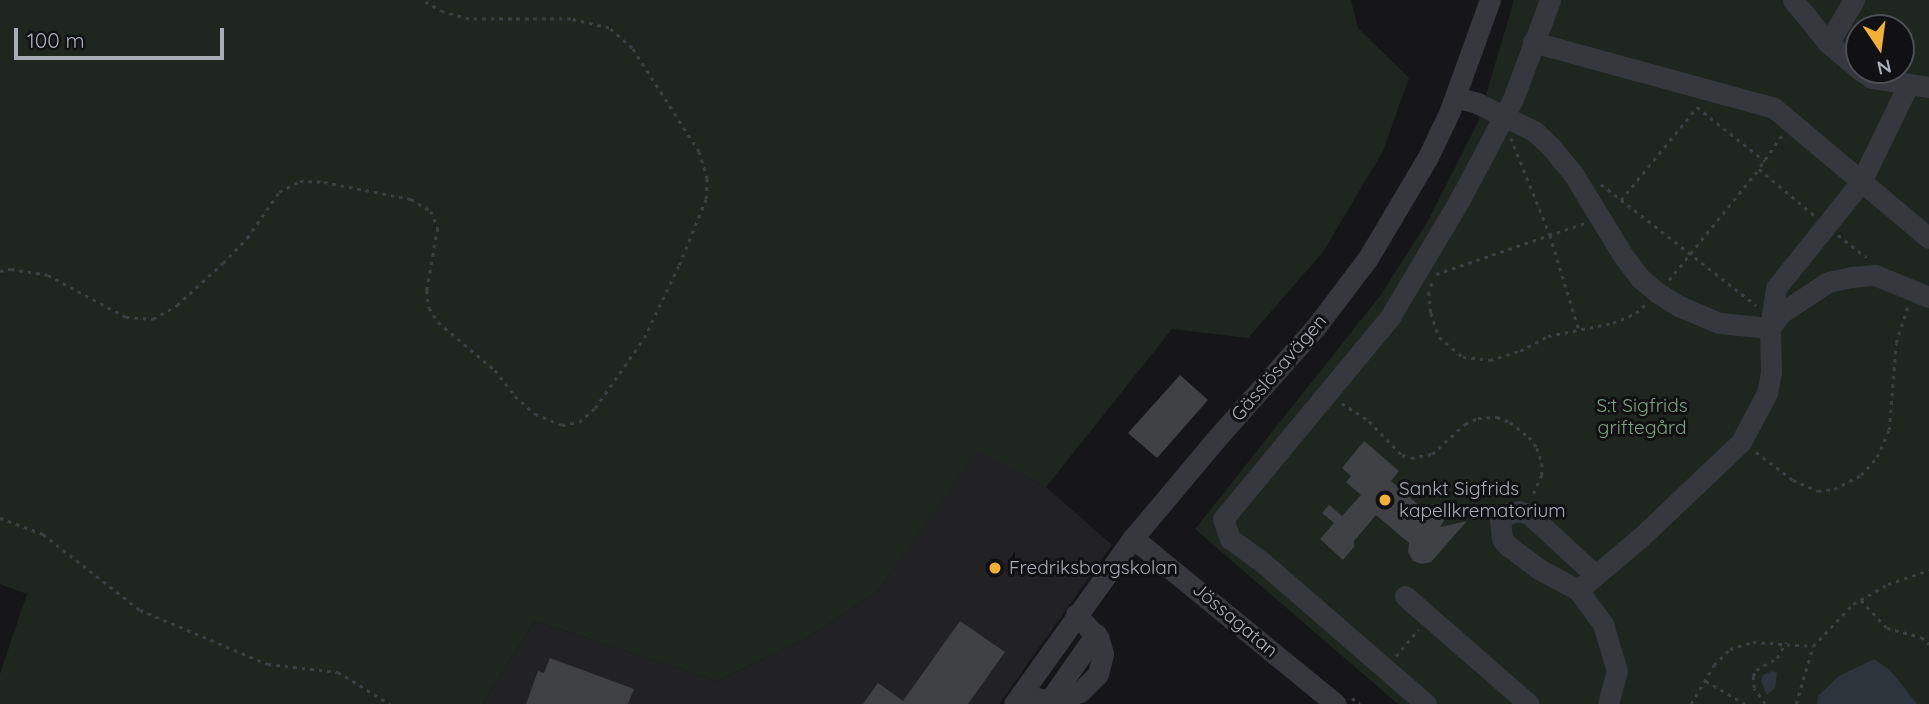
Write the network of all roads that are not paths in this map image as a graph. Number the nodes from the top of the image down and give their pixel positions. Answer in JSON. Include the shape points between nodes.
{"nodes":[{"id":1,"x":1490,"y":0,"type":"edge"},
{"id":2,"x":1550,"y":0,"type":"edge"},
{"id":3,"x":1793,"y":0,"type":"edge"},
{"id":4,"x":1854,"y":0,"type":"edge"},
{"id":5,"x":1533,"y":42,"type":"junction"},
{"id":6,"x":1828,"y":43,"type":"junction"},
{"id":7,"x":1845,"y":58,"type":"edge"},
{"id":8,"x":1919,"y":86,"type":"edge"},
{"id":9,"x":1455,"y":97,"type":"junction"},
{"id":10,"x":1503,"y":116,"type":"junction"},
{"id":11,"x":1861,"y":182,"type":"junction"},
{"id":12,"x":1929,"y":238,"type":"edge"},
{"id":13,"x":1925,"y":289,"type":"edge"},
{"id":14,"x":1770,"y":328,"type":"junction"},
{"id":15,"x":1133,"y":538,"type":"junction"},
{"id":16,"x":1595,"y":575,"type":"junction"},
{"id":17,"x":1578,"y":590,"type":"junction"},
{"id":18,"x":1405,"y":596,"type":"dead end"},
{"id":19,"x":1076,"y":614,"type":"junction"},
{"id":20,"x":1017,"y":699,"type":"edge"},
{"id":21,"x":1336,"y":704,"type":"edge"},
{"id":22,"x":1426,"y":704,"type":"edge"},
{"id":23,"x":1529,"y":704,"type":"edge"},
{"id":24,"x":1608,"y":704,"type":"edge"}],
"edges":[{"from":1,"to":9,"type":"street","name":"Gässlösavägen"},
{"from":2,"to":5,"type":"street"},
{"from":3,"to":6,"type":"street"},
{"from":4,"to":6,"type":"street"},
{"from":5,"to":10,"type":"street"},
{"from":5,"to":11,"type":"street","via":[[1773,108]]},
{"from":6,"to":7,"type":"street"},
{"from":8,"to":11,"type":"street"},
{"from":9,"to":10,"type":"street"},
{"from":9,"to":15,"type":"street","name":"Gässlösavägen","via":[[1428,157],[1368,258],[1315,328]]},
{"from":10,"to":14,"type":"street","via":[[1534,131],[1564,162],[1640,278],[1658,293],[1719,323]]},
{"from":10,"to":22,"type":"street","via":[[1390,317],[1223,519],[1230,539]]},
{"from":11,"to":12,"type":"street"},
{"from":11,"to":14,"type":"street","via":[[1776,288]]},
{"from":13,"to":14,"type":"street","via":[[1875,275],[1828,282],[1781,313]]},
{"from":14,"to":16,"type":"street","via":[[1767,393],[1741,442]]},
{"from":15,"to":19,"type":"street","name":"Gässlösavägen"},
{"from":15,"to":21,"type":"street","name":"Jössagatan"},
{"from":16,"to":17,"type":"street"},
{"from":16,"to":17,"type":"street","via":[[1522,512],[1508,513],[1500,521],[1502,539],[1539,569]]},
{"from":17,"to":24,"type":"street","via":[[1603,624],[1616,671]]},
{"from":18,"to":23,"type":"street"},
{"from":19,"to":20,"type":"street","name":"Gässlösavägen"},
{"from":19,"to":20,"type":"street","via":[[1096,634],[1103,654],[1098,674],[1080,692],[1049,701]]}]}
